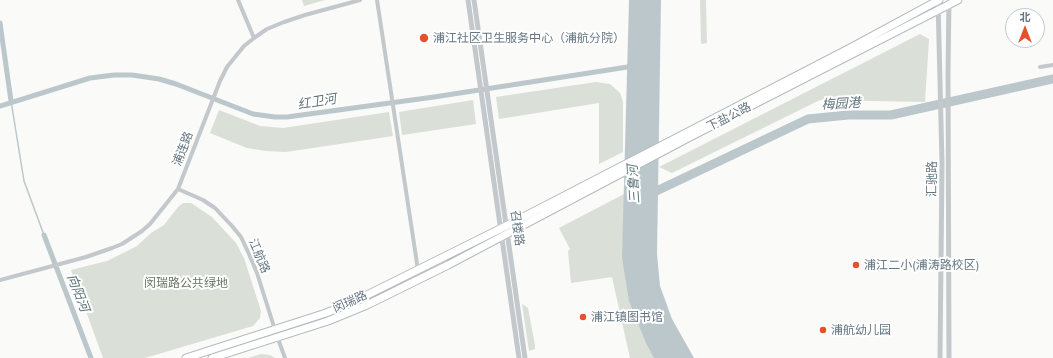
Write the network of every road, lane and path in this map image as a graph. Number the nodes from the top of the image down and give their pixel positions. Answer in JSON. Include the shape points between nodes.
{"nodes":[{"id":1,"x":238,"y":0,"type":"edge"},
{"id":2,"x":360,"y":0,"type":"edge"},
{"id":3,"x":377,"y":0,"type":"edge"},
{"id":4,"x":468,"y":0,"type":"edge"},
{"id":5,"x":474,"y":0,"type":"edge"},
{"id":6,"x":939,"y":0,"type":"edge"},
{"id":7,"x":958,"y":0,"type":"edge"},
{"id":8,"x":950,"y":2,"type":"edge"},
{"id":9,"x":938,"y":10,"type":"junction"},
{"id":10,"x":254,"y":38,"type":"junction"},
{"id":11,"x":1053,"y":65,"type":"edge"},
{"id":12,"x":1040,"y":67,"type":"dead end"},
{"id":13,"x":481,"y":76,"type":"junction"},
{"id":14,"x":178,"y":189,"type":"junction"},
{"id":15,"x":503,"y":228,"type":"junction"},
{"id":16,"x":504,"y":236,"type":"junction"},
{"id":17,"x":418,"y":270,"type":"junction"},
{"id":18,"x":0,"y":280,"type":"edge"},
{"id":19,"x":275,"y":330,"type":"junction"},
{"id":20,"x":278,"y":338,"type":"junction"},
{"id":21,"x":186,"y":358,"type":"edge"},
{"id":22,"x":212,"y":358,"type":"edge"},
{"id":23,"x":284,"y":358,"type":"edge"},
{"id":24,"x":519,"y":358,"type":"edge"},
{"id":25,"x":525,"y":358,"type":"edge"},
{"id":26,"x":940,"y":358,"type":"edge"},
{"id":27,"x":949,"y":358,"type":"edge"}],
"edges":[{"from":1,"to":10,"type":"street"},
{"from":2,"to":10,"type":"street","name":"浦连路","via":[[284,22]]},
{"from":3,"to":17,"type":"street"},
{"from":4,"to":13,"type":"street"},
{"from":5,"to":13,"type":"street"},
{"from":6,"to":9,"type":"street","name":"汇驰路"},
{"from":6,"to":15,"type":"main road","name":"下盐公路"},
{"from":7,"to":8,"type":"main road","name":"下盐公路"},
{"from":8,"to":9,"type":"main road","name":"下盐公路"},
{"from":8,"to":27,"type":"street","name":"汇驰路"},
{"from":9,"to":16,"type":"main road","name":"下盐公路"},
{"from":9,"to":26,"type":"street","name":"汇驰路","via":[[942,164]]},
{"from":10,"to":14,"type":"street","name":"浦连路","via":[[227,67]]},
{"from":11,"to":12,"type":"street"},
{"from":13,"to":15,"type":"street","name":"召楼路"},
{"from":14,"to":18,"type":"street","name":"浦连路","via":[[150,224],[112,248]]},
{"from":14,"to":19,"type":"street","name":"江航路","via":[[215,208],[241,237],[257,273]]},
{"from":15,"to":16,"type":"street","name":"召楼路"},
{"from":15,"to":17,"type":"main road","name":"闵瑞路"},
{"from":16,"to":20,"type":"main road","name":"闵瑞路","via":[[367,305]]},
{"from":16,"to":24,"type":"street","name":"召楼路"},
{"from":16,"to":25,"type":"street","name":"召楼路"},
{"from":17,"to":19,"type":"main road","name":"闵瑞路","via":[[353,302]]},
{"from":19,"to":20,"type":"street","name":"江航路"},
{"from":19,"to":21,"type":"main road","name":"闵瑞路"},
{"from":20,"to":22,"type":"main road","name":"闵瑞路"},
{"from":20,"to":23,"type":"street","name":"江航路"}]}
